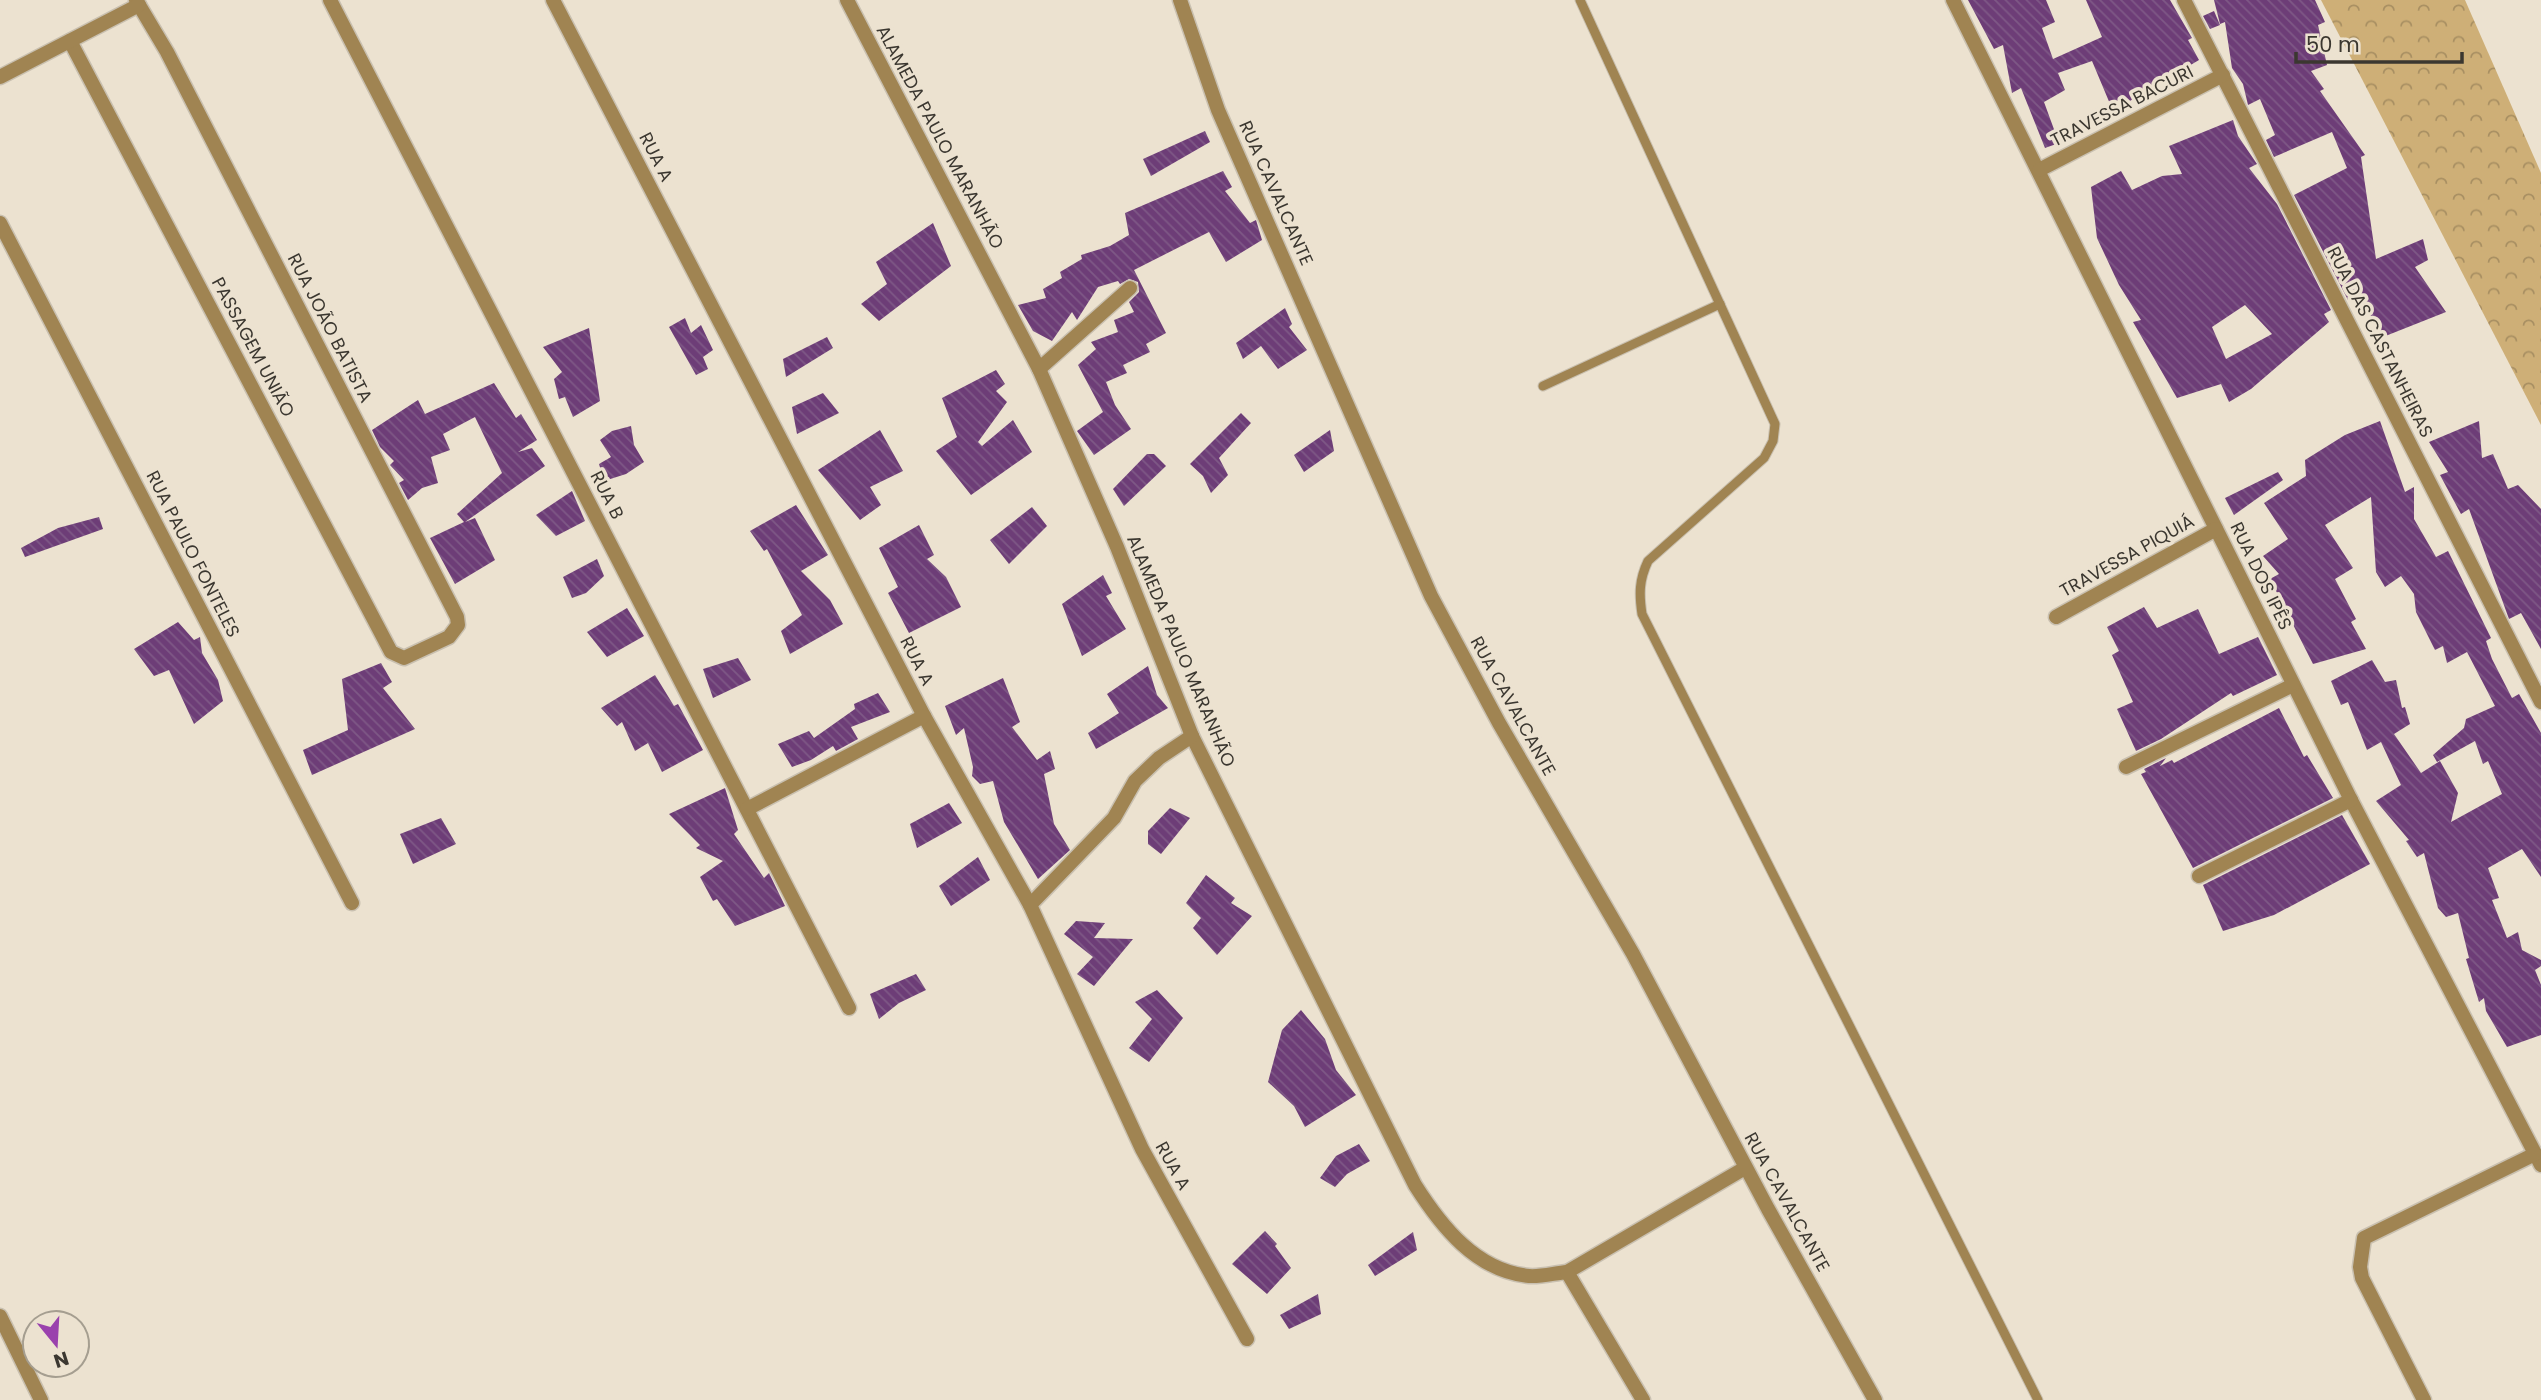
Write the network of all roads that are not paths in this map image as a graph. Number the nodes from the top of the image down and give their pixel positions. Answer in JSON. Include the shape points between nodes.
{"nodes":[{"id":1,"x":330,"y":0,"type":"edge"},
{"id":2,"x":553,"y":0,"type":"edge"},
{"id":3,"x":847,"y":0,"type":"edge"},
{"id":4,"x":1180,"y":0,"type":"edge"},
{"id":5,"x":1580,"y":0,"type":"edge"},
{"id":6,"x":1953,"y":0,"type":"edge"},
{"id":7,"x":2184,"y":0,"type":"edge"},
{"id":8,"x":138,"y":2,"type":"edge"},
{"id":9,"x":70,"y":41,"type":"junction"},
{"id":10,"x":2223,"y":75,"type":"junction"},
{"id":11,"x":0,"y":77,"type":"edge"},
{"id":12,"x":2039,"y":170,"type":"junction"},
{"id":13,"x":0,"y":223,"type":"edge"},
{"id":14,"x":1129,"y":288,"type":"dead end"},
{"id":15,"x":1720,"y":304,"type":"junction"},
{"id":16,"x":1039,"y":369,"type":"junction"},
{"id":17,"x":1544,"y":386,"type":"dead end"},
{"id":18,"x":2216,"y":529,"type":"junction"},
{"id":19,"x":2056,"y":617,"type":"dead end"},
{"id":20,"x":411,"y":656,"type":"joint"},
{"id":21,"x":2293,"y":685,"type":"junction"},
{"id":22,"x":2541,"y":702,"type":"edge"},
{"id":23,"x":924,"y":716,"type":"junction"},
{"id":24,"x":1192,"y":736,"type":"junction"},
{"id":25,"x":2126,"y":767,"type":"dead end"},
{"id":26,"x":2351,"y":800,"type":"junction"},
{"id":27,"x":747,"y":809,"type":"junction"},
{"id":28,"x":2199,"y":876,"type":"dead end"},
{"id":29,"x":352,"y":903,"type":"dead end"},
{"id":30,"x":1030,"y":905,"type":"junction"},
{"id":31,"x":849,"y":1007,"type":"dead end"},
{"id":32,"x":2538,"y":1160,"type":"edge"},
{"id":33,"x":1745,"y":1168,"type":"junction"},
{"id":34,"x":1567,"y":1272,"type":"junction"},
{"id":35,"x":0,"y":1316,"type":"edge"},
{"id":36,"x":1247,"y":1339,"type":"dead end"},
{"id":37,"x":41,"y":1400,"type":"edge"},
{"id":38,"x":1643,"y":1400,"type":"edge"},
{"id":39,"x":1875,"y":1400,"type":"edge"},
{"id":40,"x":2038,"y":1400,"type":"edge"},
{"id":41,"x":2424,"y":1400,"type":"edge"}],
"edges":[{"from":1,"to":27,"type":"street","name":"RUA B"},
{"from":2,"to":23,"type":"street","name":"RUA A"},
{"from":3,"to":16,"type":"street","name":"ALAMEDA PAULO MARANHÃO"},
{"from":4,"to":33,"type":"street","name":"RUA CAVALCANTE","via":[[1218,110],[1431,596],[1633,954]]},
{"from":5,"to":15,"type":"lane"},
{"from":6,"to":12,"type":"street","name":"RUA DOS IPÊS"},
{"from":7,"to":10,"type":"street","name":"RUA DAS CASTANHEIRAS"},
{"from":8,"to":9,"type":"street"},
{"from":8,"to":20,"type":"street","name":"RUA JOÃO BATISTA","via":[[457,617],[458,625],[449,637]]},
{"from":9,"to":11,"type":"street"},
{"from":9,"to":20,"type":"street","name":"PASSAGEM UNIÃO","via":[[391,652]]},
{"from":10,"to":12,"type":"street","name":"TRAVESSA BACURI"},
{"from":10,"to":22,"type":"street","name":"RUA DAS CASTANHEIRAS"},
{"from":12,"to":18,"type":"street","name":"RUA DOS IPÊS"},
{"from":13,"to":29,"type":"street","name":"RUA PAULO FONTELES"},
{"from":14,"to":16,"type":"street"},
{"from":15,"to":17,"type":"lane"},
{"from":15,"to":40,"type":"lane","via":[[1775,424],[1773,441],[1764,458],[1648,561],[1640,585],[1642,614]]},
{"from":16,"to":24,"type":"street","name":"ALAMEDA PAULO MARANHÃO","via":[[1118,547]]},
{"from":18,"to":19,"type":"street","name":"TRAVESSA PIQUIÁ"},
{"from":18,"to":21,"type":"street","name":"RUA DOS IPÊS"},
{"from":21,"to":25,"type":"street"},
{"from":21,"to":26,"type":"street","name":"RUA DOS IPÊS"},
{"from":23,"to":27,"type":"street"},
{"from":23,"to":30,"type":"street","name":"RUA A"},
{"from":24,"to":30,"type":"street","via":[[1135,781],[1114,818]]},
{"from":24,"to":34,"type":"street","name":"ALAMEDA PAULO MARANHÃO","via":[[1432,1213],[1486,1263],[1532,1277]]},
{"from":26,"to":28,"type":"street"},
{"from":26,"to":32,"type":"street","name":"RUA DOS IPÊS"},
{"from":27,"to":31,"type":"street","name":"RUA B"},
{"from":30,"to":36,"type":"street","name":"RUA A","via":[[1142,1149]]},
{"from":32,"to":41,"type":"street","via":[[2364,1238],[2362,1278]]},
{"from":33,"to":34,"type":"street","name":"ALAMEDA PAULO MARANHÃO"},
{"from":33,"to":39,"type":"street","name":"RUA CAVALCANTE"},
{"from":34,"to":38,"type":"street"},
{"from":35,"to":37,"type":"street"}]}
